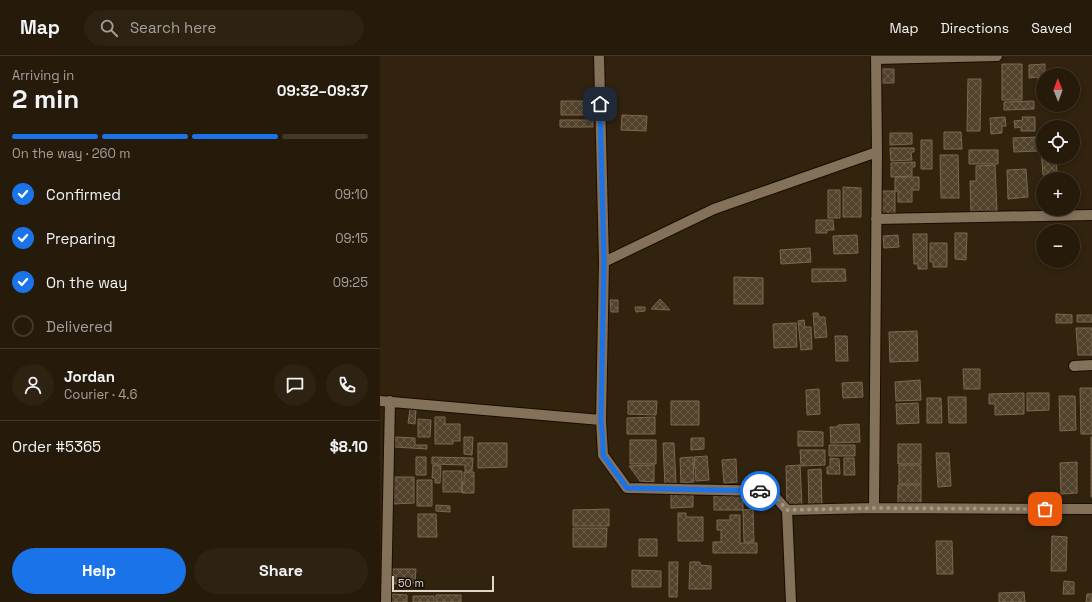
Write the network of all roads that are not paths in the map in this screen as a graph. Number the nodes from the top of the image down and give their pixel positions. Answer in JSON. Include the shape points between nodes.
{"nodes":[{"id":1,"x":599,"y":56,"type":"edge"},
{"id":2,"x":997,"y":56,"type":"edge"},
{"id":3,"x":876,"y":58,"type":"edge"},
{"id":4,"x":877,"y":152,"type":"junction"},
{"id":5,"x":1092,"y":215,"type":"edge"},
{"id":6,"x":876,"y":219,"type":"junction"},
{"id":7,"x":604,"y":262,"type":"junction"},
{"id":8,"x":1092,"y":365,"type":"edge"},
{"id":9,"x":1074,"y":366,"type":"dead end"},
{"id":10,"x":385,"y":401,"type":"edge"},
{"id":11,"x":601,"y":420,"type":"junction"},
{"id":12,"x":874,"y":508,"type":"junction"},
{"id":13,"x":1092,"y":509,"type":"edge"},
{"id":14,"x":787,"y":510,"type":"junction"},
{"id":15,"x":386,"y":602,"type":"edge"},
{"id":16,"x":791,"y":602,"type":"edge"}],
"edges":[{"from":1,"to":7,"type":"street"},
{"from":2,"to":3,"type":"street"},
{"from":3,"to":4,"type":"street"},
{"from":4,"to":6,"type":"street"},
{"from":4,"to":7,"type":"street","via":[[714,209]]},
{"from":5,"to":6,"type":"street"},
{"from":6,"to":12,"type":"street"},
{"from":7,"to":11,"type":"street"},
{"from":8,"to":9,"type":"street"},
{"from":10,"to":11,"type":"street"},
{"from":10,"to":15,"type":"street"},
{"from":11,"to":14,"type":"street","via":[[603,455],[627,488],[770,491]]},
{"from":12,"to":13,"type":"street"},
{"from":12,"to":14,"type":"street"},
{"from":14,"to":16,"type":"street"}]}
